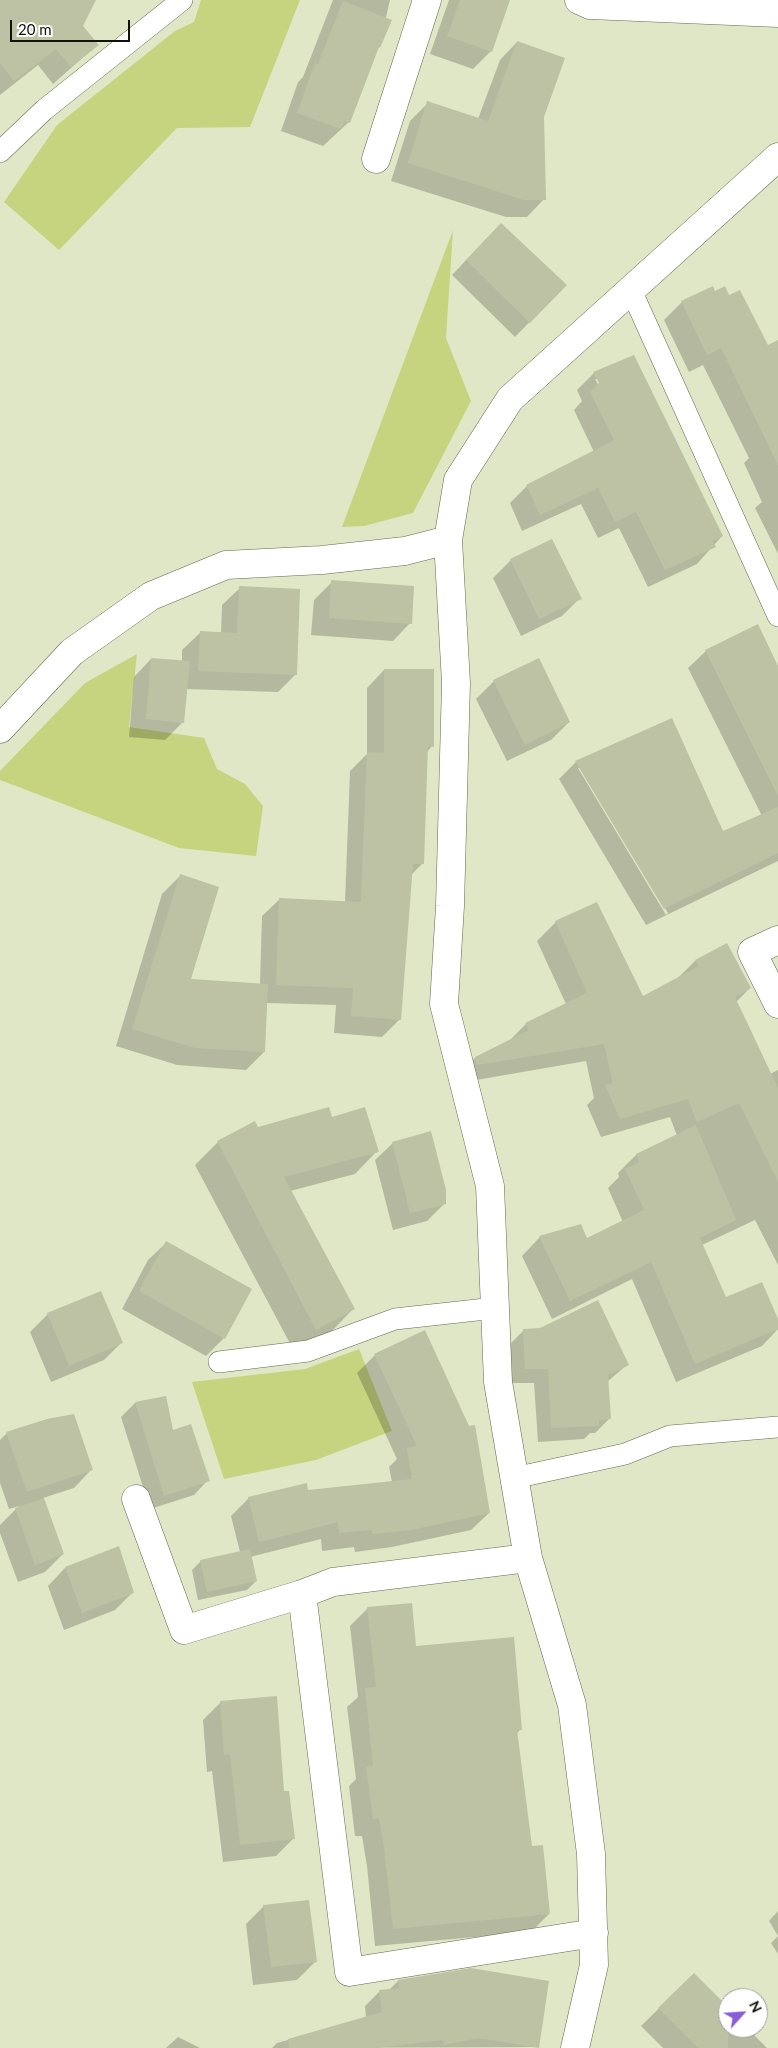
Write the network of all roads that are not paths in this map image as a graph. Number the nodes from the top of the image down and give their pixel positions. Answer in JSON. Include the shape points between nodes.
{"nodes":[{"id":1,"x":182,"y":0,"type":"edge"},
{"id":2,"x":427,"y":0,"type":"edge"},
{"id":3,"x":579,"y":0,"type":"edge"},
{"id":4,"x":778,"y":13,"type":"edge"},
{"id":5,"x":0,"y":152,"type":"edge"},
{"id":6,"x":778,"y":157,"type":"edge"},
{"id":7,"x":376,"y":159,"type":"dead end"},
{"id":8,"x":631,"y":290,"type":"junction"},
{"id":9,"x":448,"y":540,"type":"junction"},
{"id":10,"x":778,"y":616,"type":"edge"},
{"id":11,"x":0,"y":729,"type":"edge"},
{"id":12,"x":778,"y":940,"type":"edge"},
{"id":13,"x":778,"y":1004,"type":"edge"},
{"id":14,"x":495,"y":1308,"type":"junction"},
{"id":15,"x":220,"y":1362,"type":"dead end"},
{"id":16,"x":778,"y":1427,"type":"edge"},
{"id":17,"x":514,"y":1478,"type":"junction"},
{"id":18,"x":136,"y":1499,"type":"dead end"},
{"id":19,"x":528,"y":1558,"type":"junction"},
{"id":20,"x":302,"y":1594,"type":"junction"},
{"id":21,"x":594,"y":1933,"type":"junction"},
{"id":22,"x":575,"y":2048,"type":"edge"}],
"edges":[{"from":1,"to":5,"type":"lane","via":[[44,110]]},
{"from":2,"to":7,"type":"street"},
{"from":3,"to":4,"type":"street","via":[[590,5]]},
{"from":6,"to":8,"type":"street"},
{"from":8,"to":9,"type":"street","via":[[510,399],[458,480]]},
{"from":8,"to":10,"type":"lane"},
{"from":9,"to":11,"type":"street","via":[[405,550],[331,559],[226,565],[159,593],[72,652]]},
{"from":9,"to":14,"type":"street","via":[[456,683],[444,1004],[490,1186]]},
{"from":12,"to":13,"type":"street","via":[[752,952]]},
{"from":14,"to":15,"type":"lane","via":[[395,1320],[308,1351]]},
{"from":14,"to":17,"type":"street","via":[[498,1382]]},
{"from":16,"to":17,"type":"lane","via":[[670,1436],[625,1454]]},
{"from":17,"to":19,"type":"street"},
{"from":18,"to":20,"type":"street","via":[[184,1630]]},
{"from":19,"to":20,"type":"street","via":[[333,1582]]},
{"from":19,"to":21,"type":"street","via":[[572,1705],[591,1854]]},
{"from":20,"to":21,"type":"street","via":[[349,1972]]},
{"from":21,"to":22,"type":"street","via":[[594,1965]]}]}
